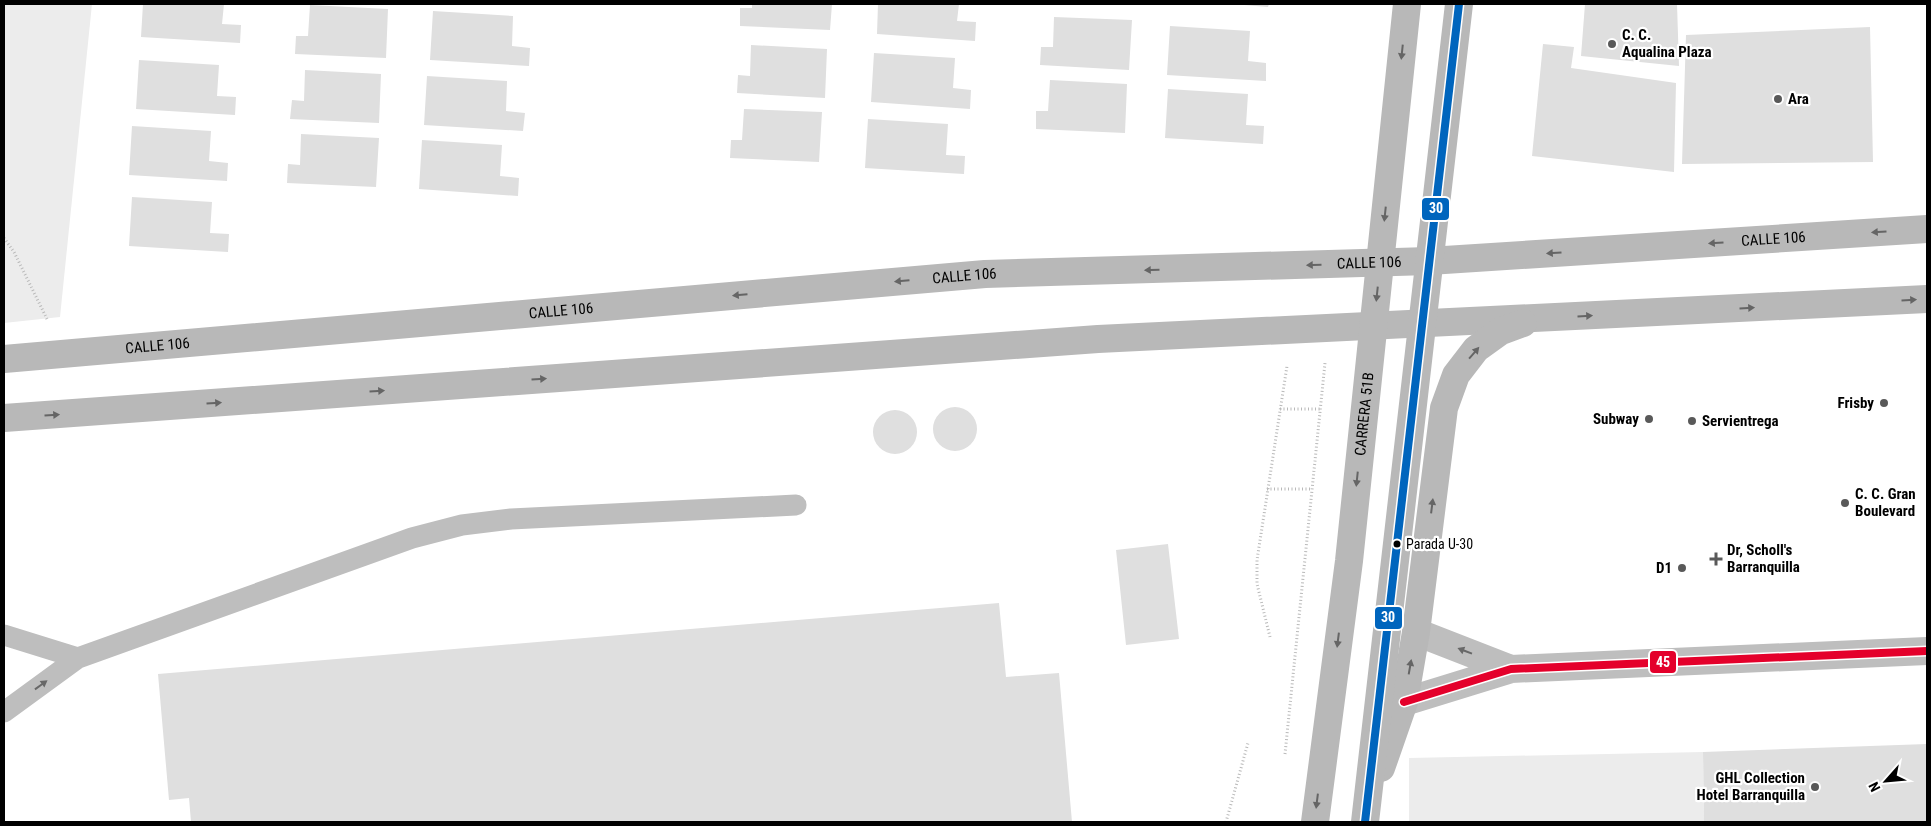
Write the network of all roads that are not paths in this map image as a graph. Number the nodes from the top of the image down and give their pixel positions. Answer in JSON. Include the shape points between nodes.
{"nodes":[{"id":1,"x":1407,"y":4,"type":"edge"},
{"id":2,"x":1459,"y":4,"type":"edge"},
{"id":3,"x":1927,"y":229,"type":"edge"},
{"id":4,"x":1429,"y":261,"type":"junction"},
{"id":5,"x":1380,"y":263,"type":"junction"},
{"id":6,"x":1927,"y":299,"type":"edge"},
{"id":7,"x":1536,"y":318,"type":"junction"},
{"id":8,"x":1422,"y":323,"type":"junction"},
{"id":9,"x":1373,"y":326,"type":"junction"},
{"id":10,"x":4,"y":358,"type":"edge"},
{"id":11,"x":4,"y":418,"type":"edge"},
{"id":12,"x":796,"y":505,"type":"dead end"},
{"id":13,"x":1416,"y":632,"type":"junction"},
{"id":14,"x":4,"y":635,"type":"edge"},
{"id":15,"x":1927,"y":651,"type":"edge"},
{"id":16,"x":78,"y":658,"type":"junction"},
{"id":17,"x":1511,"y":669,"type":"junction"},
{"id":18,"x":1404,"y":702,"type":"junction"},
{"id":19,"x":4,"y":712,"type":"edge"},
{"id":20,"x":1365,"y":818,"type":"edge"},
{"id":21,"x":1315,"y":822,"type":"edge"}],
"edges":[{"from":1,"to":5,"type":"street","name":"CARRERA 51B","one_way":true},
{"from":2,"to":4,"type":"street"},
{"from":3,"to":4,"type":"street","name":"CALLE 106","one_way":true},
{"from":4,"to":5,"type":"street","name":"CALLE 106"},
{"from":4,"to":8,"type":"street"},
{"from":5,"to":9,"type":"street","name":"CARRERA 51B","one_way":true},
{"from":5,"to":10,"type":"street","name":"CALLE 106","one_way":true,"via":[[985,274]]},
{"from":7,"to":6,"type":"street","one_way":true},
{"from":7,"to":8,"type":"street"},
{"from":13,"to":7,"type":"street","one_way":true,"via":[[1444,408],[1456,376],[1476,349],[1501,330]]},
{"from":8,"to":9,"type":"street"},
{"from":8,"to":20,"type":"street"},
{"from":11,"to":9,"type":"street","one_way":true,"via":[[1098,339]]},
{"from":9,"to":21,"type":"street","name":"CARRERA 51B","one_way":true,"via":[[1349,560]]},
{"from":12,"to":16,"type":"lane","via":[[511,519],[462,525],[412,538]]},
{"from":17,"to":13,"type":"street","one_way":true},
{"from":18,"to":13,"type":"street","one_way":true},
{"from":14,"to":16,"type":"lane"},
{"from":15,"to":17,"type":"street"},
{"from":19,"to":16,"type":"lane","one_way":true},
{"from":17,"to":18,"type":"street"},
{"from":18,"to":20,"type":"street"}]}
